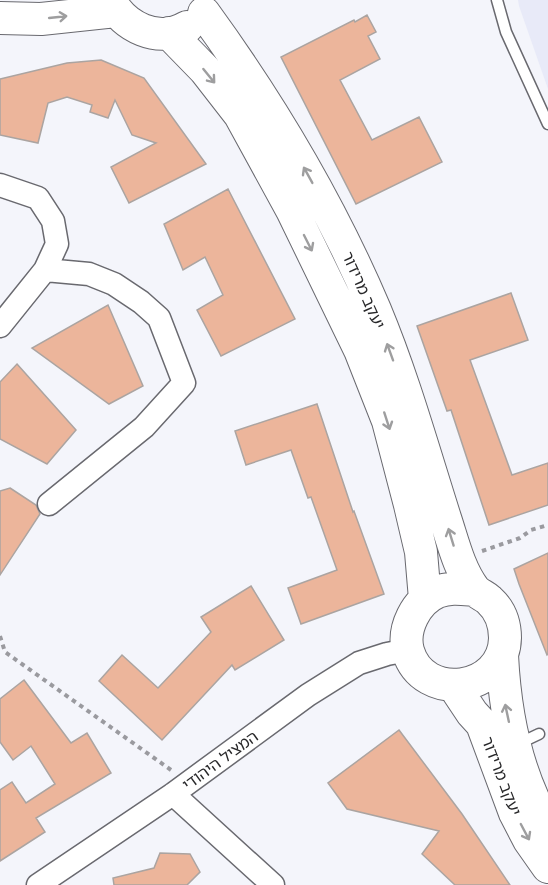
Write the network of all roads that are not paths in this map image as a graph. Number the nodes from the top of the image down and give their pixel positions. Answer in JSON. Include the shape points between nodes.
{"nodes":[{"id":1,"x":497,"y":0,"type":"edge"},
{"id":2,"x":113,"y":6,"type":"edge"},
{"id":3,"x":207,"y":6,"type":"edge"},
{"id":4,"x":0,"y":18,"type":"edge"},
{"id":5,"x":169,"y":33,"type":"junction"},
{"id":6,"x":548,"y":124,"type":"edge"},
{"id":7,"x":0,"y":185,"type":"edge"},
{"id":8,"x":45,"y":270,"type":"junction"},
{"id":9,"x":0,"y":326,"type":"edge"},
{"id":10,"x":49,"y":504,"type":"dead end"},
{"id":11,"x":475,"y":590,"type":"junction"},
{"id":12,"x":425,"y":600,"type":"junction"},
{"id":13,"x":408,"y":650,"type":"junction"},
{"id":14,"x":502,"y":656,"type":"junction"},
{"id":15,"x":454,"y":686,"type":"junction"},
{"id":16,"x":181,"y":789,"type":"junction"},
{"id":17,"x":548,"y":827,"type":"edge"},
{"id":18,"x":548,"y":867,"type":"edge"},
{"id":19,"x":38,"y":885,"type":"edge"},
{"id":20,"x":273,"y":885,"type":"edge"}],
"edges":[{"from":1,"to":6,"type":"lane","via":[[506,32]]},
{"from":4,"to":2,"type":"street","one_way":true,"via":[[41,19]]},
{"from":2,"to":5,"type":"street","via":[[139,30]]},
{"from":3,"to":5,"type":"street","via":[[194,22]]},
{"from":11,"to":3,"type":"street","name":"יעקב מרידור","one_way":true,"via":[[459,561],[381,314],[290,143]]},
{"from":5,"to":12,"type":"street","name":"יעקב מרידור","one_way":true,"via":[[240,115],[292,210],[360,351],[388,421],[410,505],[421,552]]},
{"from":7,"to":8,"type":"street","via":[[38,198],[53,221],[57,244]]},
{"from":8,"to":9,"type":"street"},
{"from":8,"to":10,"type":"street","via":[[89,274],[114,284],[141,302],[159,318],[184,383],[144,427]]},
{"from":11,"to":12,"type":"street","via":[[454,588]]},
{"from":11,"to":14,"type":"street","via":[[498,610],[504,625]]},
{"from":12,"to":13,"type":"street","via":[[406,631]]},
{"from":13,"to":15,"type":"street","via":[[430,679]]},
{"from":13,"to":16,"type":"street","name":"המציל היהודי","via":[[359,663],[308,695]]},
{"from":14,"to":15,"type":"street","via":[[483,678]]},
{"from":17,"to":14,"type":"street","name":"יעקב מרידור","one_way":true,"via":[[522,769],[527,740],[504,699]]},
{"from":15,"to":18,"type":"street","name":"יעקב מרידור","one_way":true,"via":[[482,724],[515,813]]},
{"from":16,"to":19,"type":"street","name":"המציל היהודי"},
{"from":16,"to":20,"type":"street"}]}
